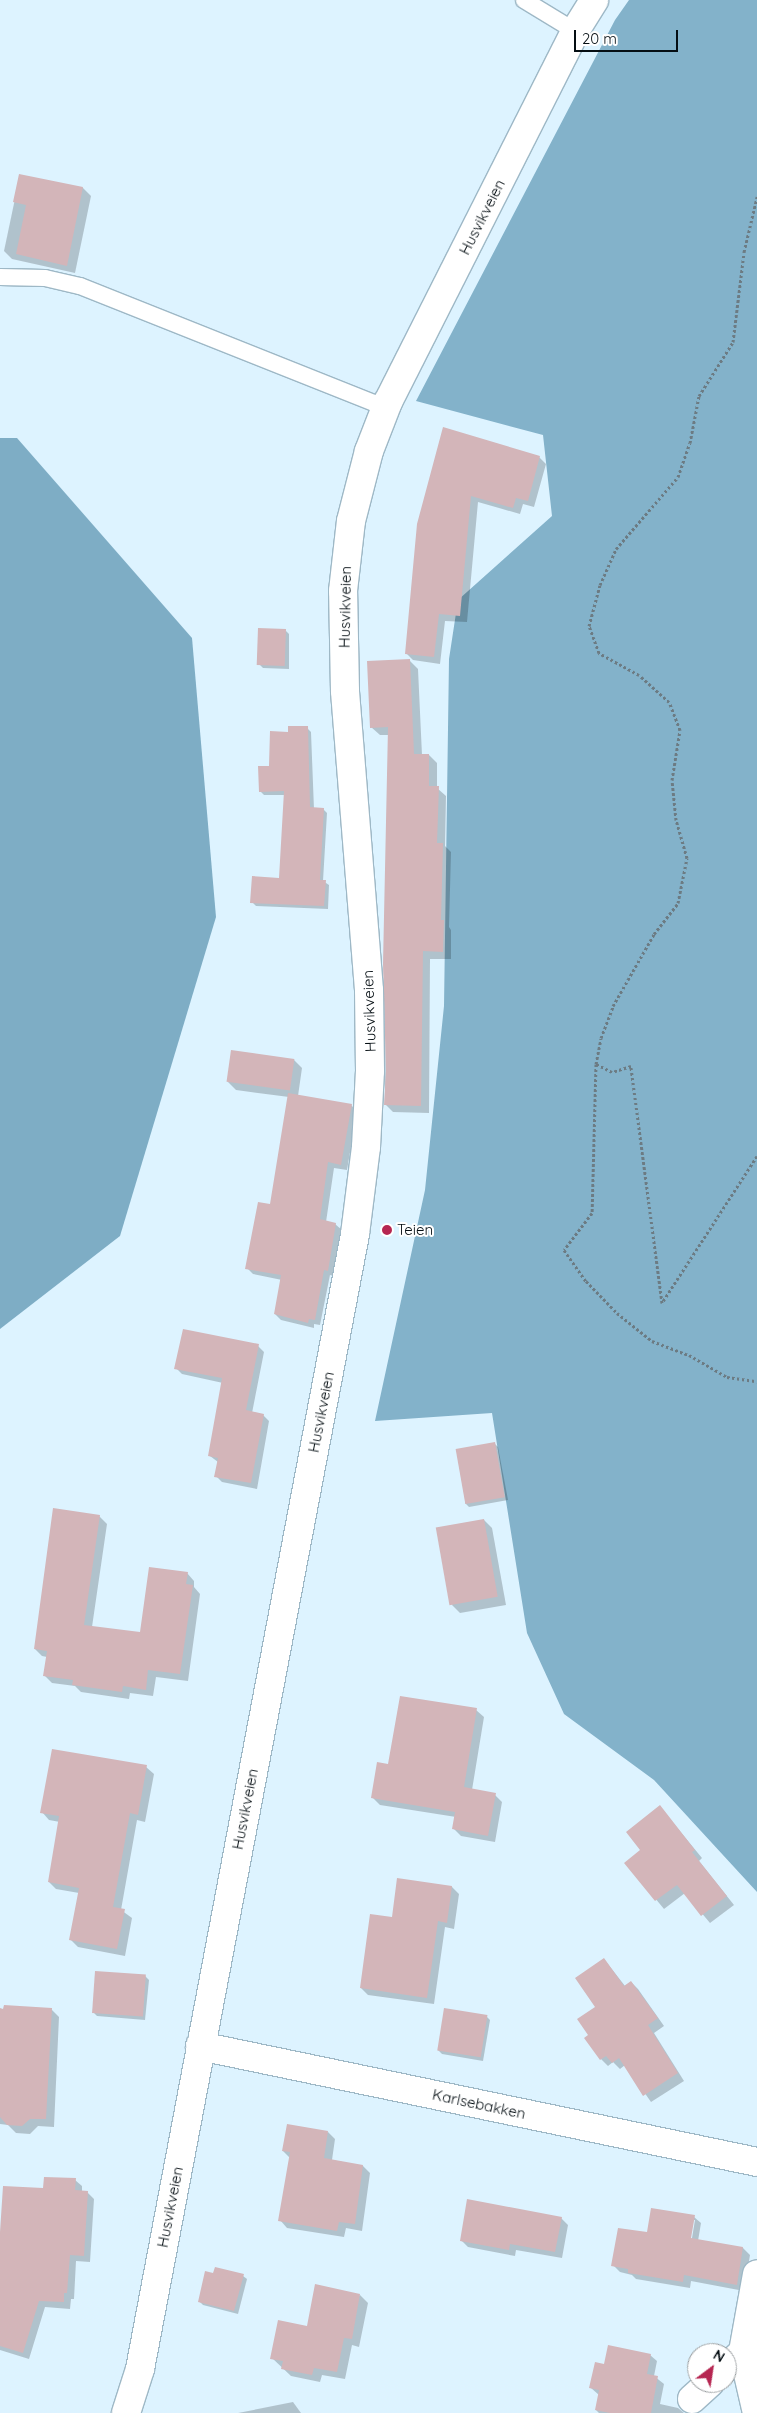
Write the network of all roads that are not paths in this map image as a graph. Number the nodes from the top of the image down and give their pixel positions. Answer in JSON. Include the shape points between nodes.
{"nodes":[{"id":1,"x":524,"y":0,"type":"edge"},
{"id":2,"x":594,"y":0,"type":"edge"},
{"id":3,"x":575,"y":31,"type":"junction"},
{"id":4,"x":0,"y":277,"type":"edge"},
{"id":5,"x":388,"y":402,"type":"junction"},
{"id":6,"x":200,"y":2046,"type":"junction"},
{"id":7,"x":757,"y":2162,"type":"edge"},
{"id":8,"x":757,"y":2274,"type":"edge"},
{"id":9,"x":737,"y":2352,"type":"edge"},
{"id":10,"x":737,"y":2365,"type":"edge"},
{"id":11,"x":126,"y":2413,"type":"edge"},
{"id":12,"x":757,"y":2413,"type":"edge"}],
"edges":[{"from":1,"to":3,"type":"lane"},
{"from":2,"to":3,"type":"main road","name":"Husvikveien"},
{"from":3,"to":5,"type":"main road","name":"Husvikveien"},
{"from":4,"to":5,"type":"lane","via":[[45,278],[80,286],[365,400]]},
{"from":5,"to":6,"type":"main road","name":"Husvikveien","via":[[369,451],[351,521],[343,591],[345,691],[369,990],[370,1071],[366,1147],[355,1234]]},
{"from":6,"to":7,"type":"main road","name":"Karlsebakken"},
{"from":6,"to":11,"type":"main road","name":"Husvikveien","via":[[140,2369]]},
{"from":8,"to":9,"type":"main road"},
{"from":10,"to":12,"type":"main road"}]}
